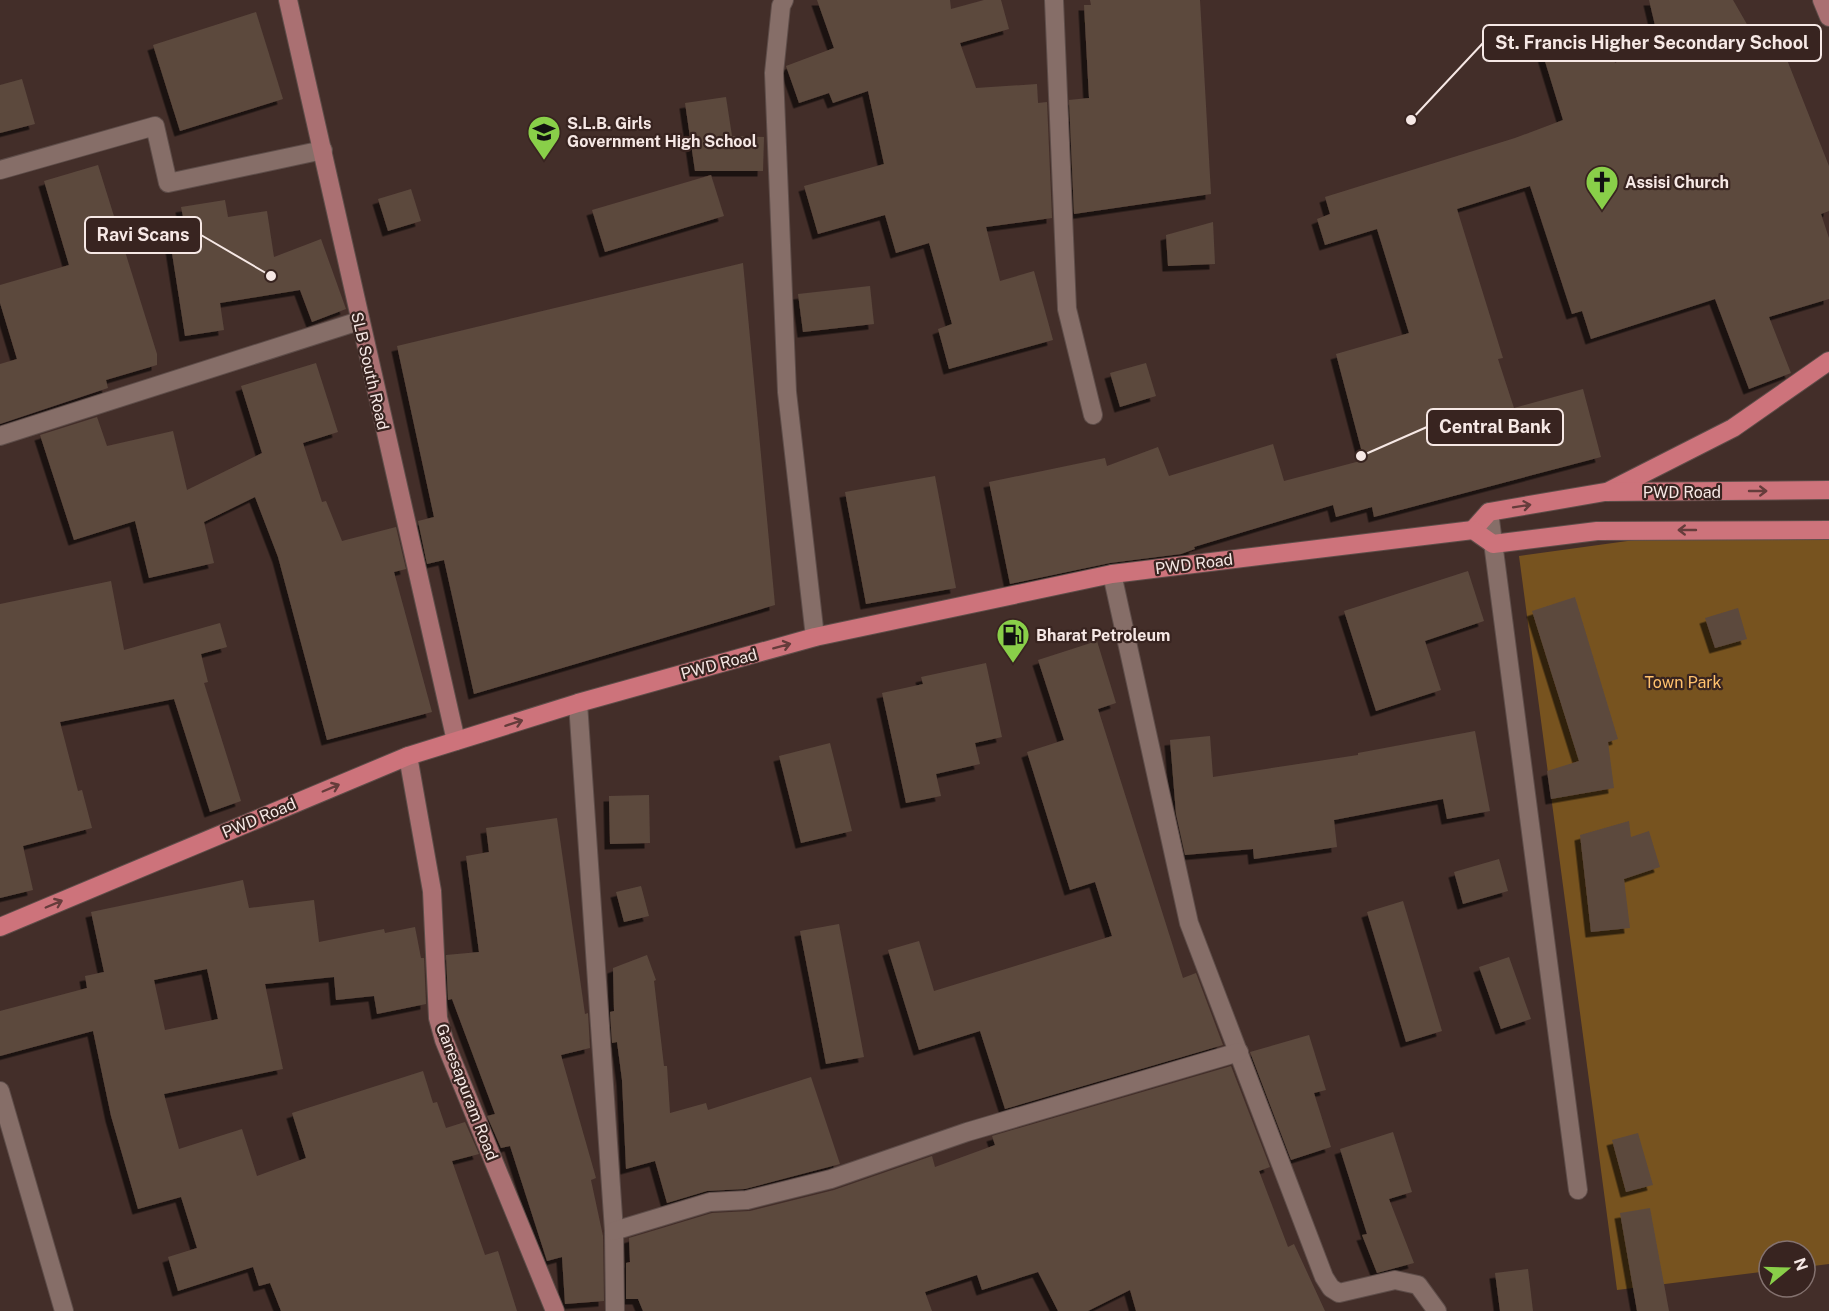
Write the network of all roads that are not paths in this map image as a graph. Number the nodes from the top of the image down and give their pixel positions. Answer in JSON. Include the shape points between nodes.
{"nodes":[{"id":1,"x":288,"y":0,"type":"edge"},
{"id":2,"x":784,"y":0,"type":"edge"},
{"id":3,"x":1054,"y":0,"type":"edge"},
{"id":4,"x":1822,"y":0,"type":"edge"},
{"id":5,"x":1829,"y":17,"type":"edge"},
{"id":6,"x":323,"y":150,"type":"junction"},
{"id":7,"x":0,"y":170,"type":"edge"},
{"id":8,"x":359,"y":321,"type":"junction"},
{"id":9,"x":1829,"y":361,"type":"edge"},
{"id":10,"x":1093,"y":415,"type":"dead end"},
{"id":11,"x":0,"y":436,"type":"edge"},
{"id":12,"x":1829,"y":490,"type":"edge"},
{"id":13,"x":1605,"y":492,"type":"junction"},
{"id":14,"x":1489,"y":512,"type":"junction"},
{"id":15,"x":1473,"y":530,"type":"junction"},
{"id":16,"x":1829,"y":530,"type":"edge"},
{"id":17,"x":1493,"y":544,"type":"junction"},
{"id":18,"x":1112,"y":574,"type":"junction"},
{"id":19,"x":815,"y":637,"type":"junction"},
{"id":20,"x":578,"y":703,"type":"junction"},
{"id":21,"x":456,"y":741,"type":"junction"},
{"id":22,"x":408,"y":756,"type":"junction"},
{"id":23,"x":0,"y":927,"type":"edge"},
{"id":24,"x":1239,"y":1053,"type":"junction"},
{"id":25,"x":0,"y":1091,"type":"edge"},
{"id":26,"x":1578,"y":1190,"type":"dead end"},
{"id":27,"x":614,"y":1230,"type":"junction"},
{"id":28,"x":64,"y":1311,"type":"edge"},
{"id":29,"x":555,"y":1311,"type":"edge"},
{"id":30,"x":615,"y":1311,"type":"edge"},
{"id":31,"x":1437,"y":1311,"type":"edge"}],
"edges":[{"from":1,"to":6,"type":"street","name":"SLB South Road"},
{"from":2,"to":19,"type":"street","via":[[774,73],[787,392]]},
{"from":3,"to":10,"type":"street","via":[[1067,309]]},
{"from":4,"to":5,"type":"street"},
{"from":6,"to":7,"type":"street","via":[[168,183],[154,126]]},
{"from":6,"to":8,"type":"street","name":"SLB South Road"},
{"from":8,"to":11,"type":"street"},
{"from":8,"to":21,"type":"street","name":"SLB South Road"},
{"from":9,"to":13,"type":"main road","via":[[1733,428]]},
{"from":13,"to":12,"type":"main road","name":"PWD Road","one_way":true},
{"from":14,"to":13,"type":"main road","name":"PWD Road","one_way":true},
{"from":14,"to":15,"type":"main road"},
{"from":14,"to":17,"type":"street"},
{"from":15,"to":17,"type":"main road"},
{"from":15,"to":18,"type":"main road","name":"PWD Road"},
{"from":16,"to":17,"type":"main road","one_way":true,"via":[[1597,531]]},
{"from":17,"to":26,"type":"street"},
{"from":18,"to":19,"type":"main road","name":"PWD Road"},
{"from":18,"to":24,"type":"street","via":[[1189,923]]},
{"from":20,"to":19,"type":"main road","name":"PWD Road","one_way":true},
{"from":21,"to":20,"type":"main road","name":"PWD Road","one_way":true},
{"from":20,"to":27,"type":"street"},
{"from":21,"to":22,"type":"main road","name":"PWD Road"},
{"from":23,"to":22,"type":"main road","name":"PWD Road","one_way":true},
{"from":22,"to":29,"type":"street","name":"Ganesapuram Road","via":[[432,891],[438,1018]]},
{"from":24,"to":27,"type":"street","via":[[967,1132],[831,1179],[747,1200],[710,1202]]},
{"from":24,"to":31,"type":"street","via":[[1330,1288],[1339,1293],[1395,1280],[1418,1285]]},
{"from":25,"to":28,"type":"street"},
{"from":27,"to":30,"type":"street"}]}
